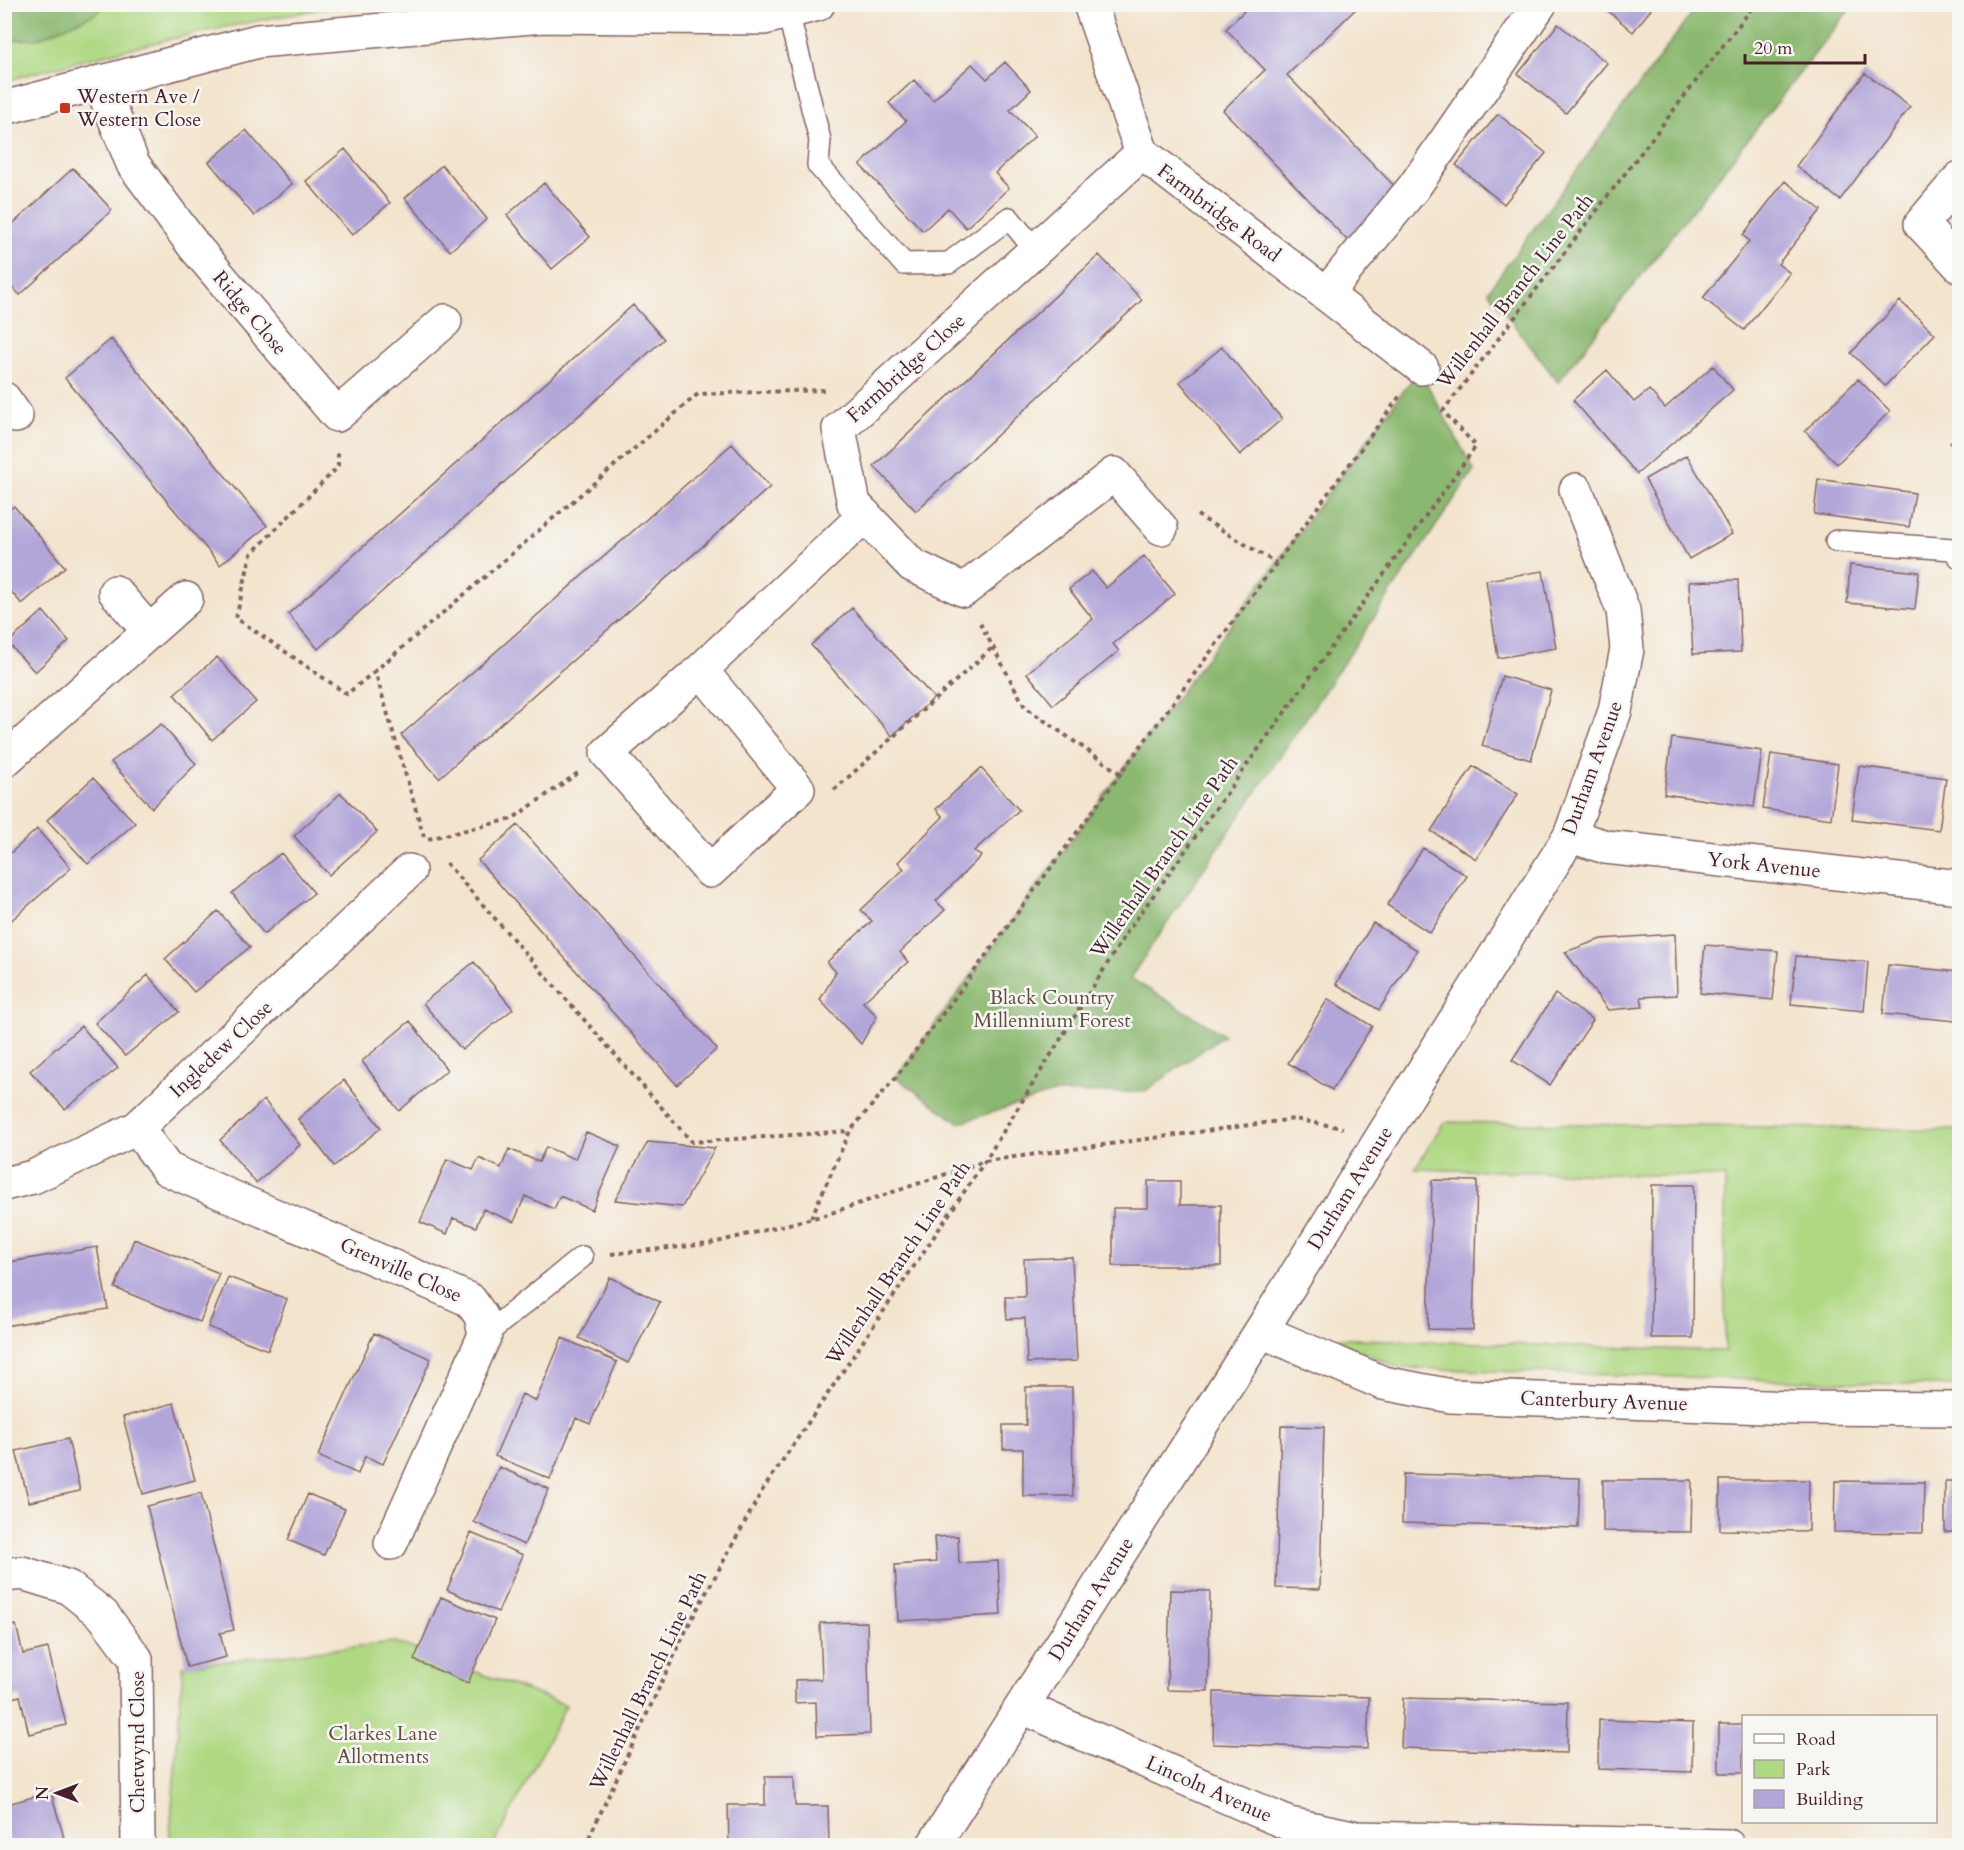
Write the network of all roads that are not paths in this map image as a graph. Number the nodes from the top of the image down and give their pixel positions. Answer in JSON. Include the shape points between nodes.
{"nodes":[{"id":1,"x":1090,"y":4,"type":"edge"},
{"id":2,"x":1540,"y":4,"type":"edge"},
{"id":3,"x":783,"y":10,"type":"edge"},
{"id":4,"x":100,"y":82,"type":"junction"},
{"id":5,"x":4,"y":108,"type":"edge"},
{"id":6,"x":1142,"y":153,"type":"junction"},
{"id":7,"x":1959,"y":178,"type":"edge"},
{"id":8,"x":1035,"y":250,"type":"junction"},
{"id":9,"x":1959,"y":266,"type":"edge"},
{"id":10,"x":1326,"y":294,"type":"junction"},
{"id":11,"x":445,"y":321,"type":"dead end"},
{"id":12,"x":1415,"y":362,"type":"road end"},
{"id":13,"x":1576,"y":490,"type":"dead end"},
{"id":14,"x":865,"y":515,"type":"junction"},
{"id":15,"x":1161,"y":528,"type":"road end"},
{"id":16,"x":1836,"y":541,"type":"dead end"},
{"id":17,"x":1959,"y":558,"type":"edge"},
{"id":18,"x":115,"y":592,"type":"dead end"},
{"id":19,"x":186,"y":599,"type":"dead end"},
{"id":20,"x":149,"y":631,"type":"junction"},
{"id":21,"x":701,"y":670,"type":"junction"},
{"id":22,"x":4,"y":761,"type":"edge"},
{"id":23,"x":1570,"y":836,"type":"junction"},
{"id":24,"x":409,"y":871,"type":"dead end"},
{"id":25,"x":1959,"y":887,"type":"edge"},
{"id":26,"x":137,"y":1128,"type":"junction"},
{"id":27,"x":4,"y":1184,"type":"edge"},
{"id":28,"x":582,"y":1257,"type":"road end"},
{"id":29,"x":1261,"y":1331,"type":"junction"},
{"id":30,"x":485,"y":1335,"type":"junction"},
{"id":31,"x":1959,"y":1409,"type":"edge"},
{"id":32,"x":391,"y":1543,"type":"dead end"},
{"id":33,"x":4,"y":1575,"type":"edge"},
{"id":34,"x":1022,"y":1707,"type":"junction"},
{"id":35,"x":138,"y":1845,"type":"edge"},
{"id":36,"x":933,"y":1845,"type":"edge"},
{"id":37,"x":1728,"y":1845,"type":"edge"}],
"edges":[{"from":1,"to":6,"type":"street","name":"Farmbridge Road"},
{"from":2,"to":10,"type":"street","via":[[1414,187]]},
{"from":3,"to":4,"type":"street","via":[[543,16],[258,41]]},
{"from":3,"to":8,"type":"lane","via":[[820,140],[818,165],[904,264],[949,263],[1009,218]]},
{"from":4,"to":5,"type":"street"},
{"from":4,"to":11,"type":"street","name":"Ridge Close","via":[[133,164],[194,246],[337,415]]},
{"from":6,"to":8,"type":"street","name":"Farmbridge Close"},
{"from":6,"to":10,"type":"street","name":"Farmbridge Road"},
{"from":7,"to":9,"type":"street","via":[[1921,224]]},
{"from":8,"to":14,"type":"street","name":"Farmbridge Close","via":[[839,429],[854,504]]},
{"from":10,"to":12,"type":"street","name":"Farmbridge Road"},
{"from":13,"to":23,"type":"street","name":"Durham Avenue","via":[[1623,610],[1627,649],[1615,711]]},
{"from":14,"to":15,"type":"street","name":"Farmbridge Close","via":[[912,565],[964,590],[1114,474]]},
{"from":14,"to":21,"type":"street"},
{"from":16,"to":17,"type":"lane","via":[[1953,549]]},
{"from":18,"to":20,"type":"street"},
{"from":19,"to":20,"type":"street"},
{"from":20,"to":22,"type":"street"},
{"from":21,"to":21,"type":"street","via":[[798,789],[710,871],[607,753]]},
{"from":23,"to":25,"type":"street","name":"York Avenue","via":[[1606,847]]},
{"from":23,"to":29,"type":"street","name":"Durham Avenue"},
{"from":24,"to":26,"type":"street","name":"Ingledew Close"},
{"from":26,"to":27,"type":"street","name":"Ingledew Close","via":[[33,1177]]},
{"from":26,"to":30,"type":"street","name":"Grenville Close","via":[[167,1169],[470,1300],[482,1316]]},
{"from":28,"to":30,"type":"lane"},
{"from":29,"to":31,"type":"street","name":"Canterbury Avenue","via":[[1383,1383],[1451,1396],[1792,1408]]},
{"from":29,"to":34,"type":"street","name":"Durham Avenue"},
{"from":30,"to":32,"type":"street"},
{"from":33,"to":35,"type":"street","name":"Chetwynd Close","via":[[22,1573],[68,1587],[103,1615],[136,1659]]},
{"from":34,"to":36,"type":"street","name":"Durham Avenue"},
{"from":34,"to":37,"type":"street","name":"Lincoln Avenue","via":[[1289,1824],[1357,1839]]}]}
